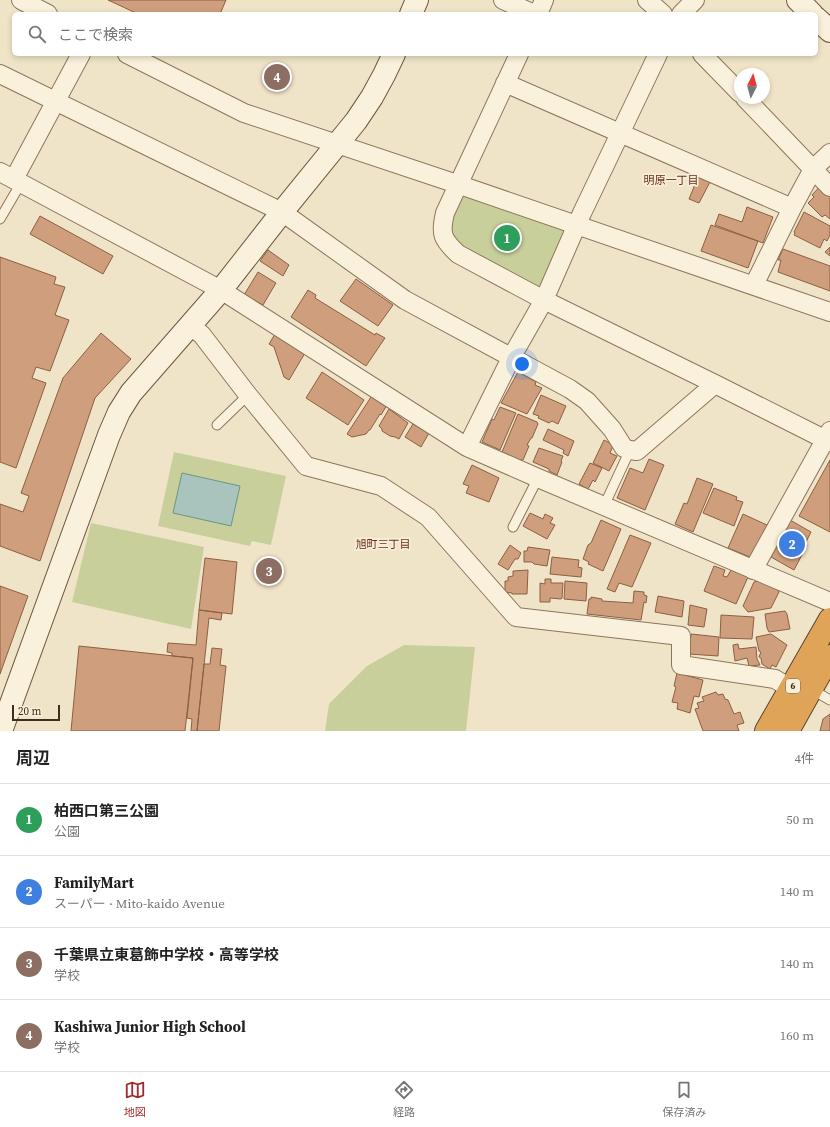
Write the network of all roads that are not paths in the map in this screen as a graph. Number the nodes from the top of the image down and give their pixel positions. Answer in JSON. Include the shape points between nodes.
{"nodes":[{"id":1,"x":21,"y":0,"type":"edge"},
{"id":2,"x":417,"y":0,"type":"edge"},
{"id":3,"x":503,"y":0,"type":"edge"},
{"id":4,"x":544,"y":0,"type":"edge"},
{"id":5,"x":648,"y":0,"type":"edge"},
{"id":6,"x":694,"y":0,"type":"edge"},
{"id":7,"x":798,"y":0,"type":"edge"},
{"id":8,"x":44,"y":12,"type":"edge"},
{"id":9,"x":412,"y":12,"type":"edge"},
{"id":10,"x":530,"y":12,"type":"edge"},
{"id":11,"x":539,"y":12,"type":"edge"},
{"id":12,"x":661,"y":12,"type":"edge"},
{"id":13,"x":683,"y":12,"type":"edge"},
{"id":14,"x":810,"y":12,"type":"edge"},
{"id":15,"x":818,"y":20,"type":"edge"},
{"id":16,"x":830,"y":32,"type":"edge"},
{"id":17,"x":80,"y":56,"type":"edge"},
{"id":18,"x":131,"y":56,"type":"edge"},
{"id":19,"x":393,"y":56,"type":"edge"},
{"id":20,"x":518,"y":56,"type":"edge"},
{"id":21,"x":657,"y":56,"type":"edge"},
{"id":22,"x":704,"y":56,"type":"edge"},
{"id":23,"x":0,"y":74,"type":"edge"},
{"id":24,"x":505,"y":84,"type":"junction"},
{"id":25,"x":734,"y":87,"type":"edge"},
{"id":26,"x":55,"y":101,"type":"junction"},
{"id":27,"x":750,"y":104,"type":"edge"},
{"id":28,"x":620,"y":134,"type":"junction"},
{"id":29,"x":338,"y":145,"type":"junction"},
{"id":30,"x":830,"y":153,"type":"edge"},
{"id":31,"x":813,"y":169,"type":"junction"},
{"id":32,"x":12,"y":178,"type":"edge"},
{"id":33,"x":457,"y":184,"type":"junction"},
{"id":34,"x":830,"y":186,"type":"edge"},
{"id":35,"x":792,"y":208,"type":"junction"},
{"id":36,"x":282,"y":212,"type":"junction"},
{"id":37,"x":0,"y":219,"type":"edge"},
{"id":38,"x":577,"y":225,"type":"junction"},
{"id":39,"x":754,"y":285,"type":"junction"},
{"id":40,"x":221,"y":290,"type":"junction"},
{"id":41,"x":544,"y":300,"type":"junction"},
{"id":42,"x":830,"y":312,"type":"edge"},
{"id":43,"x":190,"y":325,"type":"junction"},
{"id":44,"x":511,"y":358,"type":"junction"},
{"id":45,"x":715,"y":384,"type":"junction"},
{"id":46,"x":248,"y":395,"type":"junction"},
{"id":47,"x":217,"y":425,"type":"dead end"},
{"id":48,"x":828,"y":438,"type":"edge"},
{"id":49,"x":467,"y":446,"type":"junction"},
{"id":50,"x":630,"y":450,"type":"junction"},
{"id":51,"x":538,"y":478,"type":"junction"},
{"id":52,"x":604,"y":506,"type":"junction"},
{"id":53,"x":513,"y":527,"type":"dead end"},
{"id":54,"x":753,"y":570,"type":"junction"},
{"id":55,"x":830,"y":602,"type":"edge"},
{"id":56,"x":830,"y":619,"type":"edge"},
{"id":57,"x":826,"y":648,"type":"edge"},
{"id":58,"x":801,"y":689,"type":"junction"},
{"id":59,"x":830,"y":700,"type":"edge"},
{"id":60,"x":2,"y":731,"type":"edge"},
{"id":61,"x":766,"y":731,"type":"edge"},
{"id":62,"x":789,"y":731,"type":"edge"}],
"edges":[{"from":1,"to":8,"type":"street"},
{"from":2,"to":9,"type":"street"},
{"from":3,"to":10,"type":"street"},
{"from":4,"to":11,"type":"street"},
{"from":5,"to":12,"type":"street"},
{"from":6,"to":13,"type":"street"},
{"from":7,"to":14,"type":"street"},
{"from":15,"to":16,"type":"street"},
{"from":17,"to":26,"type":"street"},
{"from":18,"to":29,"type":"street","via":[[244,113]]},
{"from":19,"to":29,"type":"street","via":[[372,96]]},
{"from":20,"to":24,"type":"street"},
{"from":21,"to":28,"type":"street"},
{"from":22,"to":25,"type":"street"},
{"from":23,"to":26,"type":"street"},
{"from":24,"to":28,"type":"street"},
{"from":24,"to":33,"type":"street"},
{"from":26,"to":32,"type":"street"},
{"from":26,"to":36,"type":"street"},
{"from":27,"to":31,"type":"street"},
{"from":28,"to":35,"type":"street"},
{"from":28,"to":38,"type":"street"},
{"from":29,"to":33,"type":"street"},
{"from":29,"to":36,"type":"street"},
{"from":30,"to":31,"type":"street"},
{"from":31,"to":34,"type":"street"},
{"from":31,"to":35,"type":"street"},
{"from":32,"to":37,"type":"lane"},
{"from":32,"to":40,"type":"street"},
{"from":33,"to":38,"type":"street"},
{"from":33,"to":41,"type":"street","via":[[444,213],[442,235],[449,246],[458,254]]},
{"from":35,"to":39,"type":"street"},
{"from":36,"to":40,"type":"street"},
{"from":36,"to":44,"type":"street","via":[[405,300]]},
{"from":38,"to":39,"type":"street"},
{"from":38,"to":41,"type":"street"},
{"from":39,"to":42,"type":"street"},
{"from":40,"to":43,"type":"street"},
{"from":40,"to":49,"type":"street"},
{"from":41,"to":44,"type":"street"},
{"from":41,"to":45,"type":"street"},
{"from":43,"to":46,"type":"street","via":[[202,335]]},
{"from":43,"to":60,"type":"street","via":[[131,393],[119,412]]},
{"from":44,"to":49,"type":"street"},
{"from":44,"to":50,"type":"street","via":[[586,401],[612,429],[624,448]]},
{"from":45,"to":48,"type":"street"},
{"from":45,"to":50,"type":"street","via":[[637,451]]},
{"from":46,"to":47,"type":"lane"},
{"from":46,"to":58,"type":"street","via":[[306,466],[381,486],[428,517],[516,616],[681,636],[681,665],[775,679]]},
{"from":48,"to":54,"type":"street"},
{"from":49,"to":51,"type":"street"},
{"from":50,"to":52,"type":"lane"},
{"from":51,"to":52,"type":"street"},
{"from":51,"to":53,"type":"lane"},
{"from":52,"to":54,"type":"street"},
{"from":54,"to":55,"type":"street"},
{"from":56,"to":57,"type":"highway","number":"6"},
{"from":57,"to":58,"type":"highway","number":"6"},
{"from":58,"to":59,"type":"lane"},
{"from":58,"to":61,"type":"highway","number":"6"},
{"from":58,"to":62,"type":"highway","number":"6"}]}
